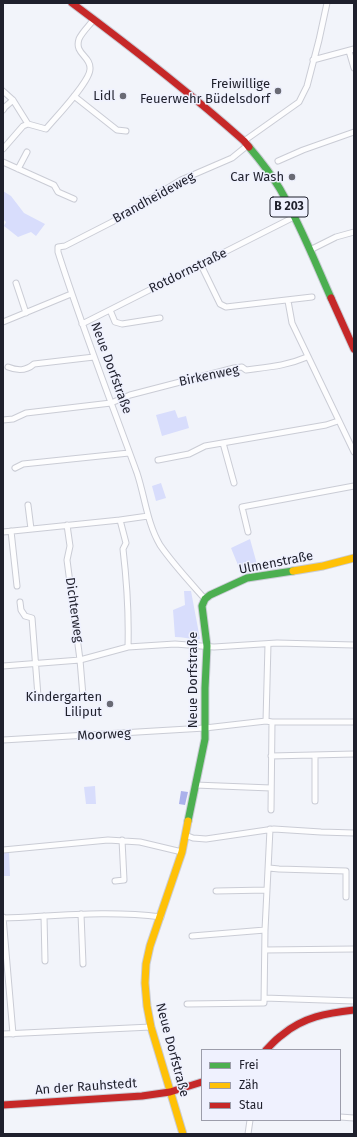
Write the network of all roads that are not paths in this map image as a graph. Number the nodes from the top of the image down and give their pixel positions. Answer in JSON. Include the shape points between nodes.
{"nodes":[{"id":1,"x":72,"y":3,"type":"edge"},
{"id":2,"x":327,"y":3,"type":"edge"},
{"id":3,"x":94,"y":19,"type":"junction"},
{"id":4,"x":351,"y":50,"type":"edge"},
{"id":5,"x":313,"y":60,"type":"junction"},
{"id":6,"x":354,"y":68,"type":"edge"},
{"id":7,"x":3,"y":91,"type":"edge"},
{"id":8,"x":74,"y":96,"type":"junction"},
{"id":9,"x":13,"y":100,"type":"junction"},
{"id":10,"x":3,"y":110,"type":"edge"},
{"id":11,"x":28,"y":124,"type":"junction"},
{"id":12,"x":126,"y":131,"type":"dead end"},
{"id":13,"x":354,"y":132,"type":"edge"},
{"id":14,"x":246,"y":143,"type":"junction"},
{"id":15,"x":3,"y":149,"type":"edge"},
{"id":16,"x":27,"y":152,"type":"dead end"},
{"id":17,"x":278,"y":161,"type":"dead end"},
{"id":18,"x":3,"y":162,"type":"edge"},
{"id":19,"x":18,"y":169,"type":"junction"},
{"id":20,"x":74,"y":199,"type":"dead end"},
{"id":21,"x":294,"y":217,"type":"junction"},
{"id":22,"x":354,"y":232,"type":"edge"},
{"id":23,"x":58,"y":247,"type":"joint"},
{"id":24,"x":310,"y":250,"type":"junction"},
{"id":25,"x":201,"y":265,"type":"junction"},
{"id":26,"x":16,"y":283,"type":"dead end"},
{"id":27,"x":71,"y":294,"type":"junction"},
{"id":28,"x":312,"y":297,"type":"dead end"},
{"id":29,"x":288,"y":300,"type":"junction"},
{"id":30,"x":110,"y":310,"type":"junction"},
{"id":31,"x":26,"y":313,"type":"junction"},
{"id":32,"x":160,"y":318,"type":"dead end"},
{"id":33,"x":3,"y":322,"type":"edge"},
{"id":34,"x":82,"y":324,"type":"junction"},
{"id":35,"x":354,"y":349,"type":"edge"},
{"id":36,"x":94,"y":357,"type":"junction"},
{"id":37,"x":307,"y":357,"type":"junction"},
{"id":38,"x":8,"y":367,"type":"dead end"},
{"id":39,"x":111,"y":402,"type":"junction"},
{"id":40,"x":3,"y":420,"type":"edge"},
{"id":41,"x":338,"y":421,"type":"junction"},
{"id":42,"x":223,"y":443,"type":"junction"},
{"id":43,"x":354,"y":452,"type":"edge"},
{"id":44,"x":129,"y":453,"type":"junction"},
{"id":45,"x":158,"y":460,"type":"dead end"},
{"id":46,"x":15,"y":468,"type":"dead end"},
{"id":47,"x":234,"y":483,"type":"dead end"},
{"id":48,"x":354,"y":486,"type":"edge"},
{"id":49,"x":28,"y":505,"type":"dead end"},
{"id":50,"x":148,"y":516,"type":"junction"},
{"id":51,"x":120,"y":520,"type":"junction"},
{"id":52,"x":67,"y":525,"type":"junction"},
{"id":53,"x":31,"y":529,"type":"junction"},
{"id":54,"x":11,"y":531,"type":"junction"},
{"id":55,"x":3,"y":532,"type":"edge"},
{"id":56,"x":248,"y":532,"type":"dead end"},
{"id":57,"x":354,"y":558,"type":"edge"},
{"id":58,"x":16,"y":586,"type":"dead end"},
{"id":59,"x":205,"y":599,"type":"junction"},
{"id":60,"x":20,"y":602,"type":"dead end"},
{"id":61,"x":268,"y":644,"type":"junction"},
{"id":62,"x":354,"y":645,"type":"edge"},
{"id":63,"x":207,"y":646,"type":"junction"},
{"id":64,"x":128,"y":647,"type":"junction"},
{"id":65,"x":80,"y":660,"type":"junction"},
{"id":66,"x":35,"y":664,"type":"junction"},
{"id":67,"x":3,"y":666,"type":"edge"},
{"id":68,"x":38,"y":696,"type":"dead end"},
{"id":69,"x":84,"y":696,"type":"dead end"},
{"id":70,"x":266,"y":721,"type":"junction"},
{"id":71,"x":272,"y":722,"type":"junction"},
{"id":72,"x":354,"y":722,"type":"edge"},
{"id":73,"x":205,"y":728,"type":"junction"},
{"id":74,"x":3,"y":740,"type":"edge"},
{"id":75,"x":354,"y":754,"type":"edge"},
{"id":76,"x":315,"y":755,"type":"junction"},
{"id":77,"x":272,"y":756,"type":"junction"},
{"id":78,"x":196,"y":785,"type":"junction"},
{"id":79,"x":271,"y":788,"type":"junction"},
{"id":80,"x":315,"y":801,"type":"dead end"},
{"id":81,"x":271,"y":810,"type":"dead end"},
{"id":82,"x":270,"y":829,"type":"junction"},
{"id":83,"x":354,"y":833,"type":"edge"},
{"id":84,"x":186,"y":836,"type":"junction"},
{"id":85,"x":122,"y":840,"type":"junction"},
{"id":86,"x":3,"y":850,"type":"edge"},
{"id":87,"x":182,"y":852,"type":"junction"},
{"id":88,"x":269,"y":868,"type":"junction"},
{"id":89,"x":115,"y":881,"type":"dead end"},
{"id":90,"x":267,"y":890,"type":"junction"},
{"id":91,"x":216,"y":891,"type":"dead end"},
{"id":92,"x":346,"y":897,"type":"dead end"},
{"id":93,"x":81,"y":914,"type":"junction"},
{"id":94,"x":44,"y":916,"type":"junction"},
{"id":95,"x":161,"y":917,"type":"junction"},
{"id":96,"x":3,"y":918,"type":"edge"},
{"id":97,"x":265,"y":930,"type":"junction"},
{"id":98,"x":192,"y":936,"type":"dead end"},
{"id":99,"x":354,"y":949,"type":"edge"},
{"id":100,"x":265,"y":950,"type":"junction"},
{"id":101,"x":45,"y":961,"type":"dead end"},
{"id":102,"x":83,"y":964,"type":"dead end"},
{"id":103,"x":6,"y":969,"type":"edge"},
{"id":104,"x":264,"y":998,"type":"junction"},
{"id":105,"x":354,"y":1001,"type":"edge"},
{"id":106,"x":187,"y":1004,"type":"dead end"},
{"id":107,"x":354,"y":1010,"type":"edge"},
{"id":108,"x":151,"y":1027,"type":"junction"},
{"id":109,"x":3,"y":1034,"type":"edge"},
{"id":110,"x":13,"y":1034,"type":"junction"},
{"id":111,"x":267,"y":1049,"type":"edge"},
{"id":112,"x":201,"y":1082,"type":"edge"},
{"id":113,"x":170,"y":1092,"type":"junction"},
{"id":114,"x":3,"y":1105,"type":"edge"},
{"id":115,"x":341,"y":1117,"type":"edge"},
{"id":116,"x":354,"y":1118,"type":"edge"},
{"id":117,"x":250,"y":1121,"type":"edge"},
{"id":118,"x":183,"y":1134,"type":"edge"},
{"id":119,"x":248,"y":1134,"type":"edge"}],
"edges":[{"from":1,"to":3,"type":"street","number":"B 203"},
{"from":2,"to":5,"type":"street","name":"Brandheideweg"},
{"from":3,"to":8,"type":"street","via":[[78,45],[80,52],[88,60],[90,69]]},
{"from":3,"to":14,"type":"street","number":"B 203","via":[[148,60]]},
{"from":4,"to":5,"type":"street"},
{"from":4,"to":6,"type":"street"},
{"from":5,"to":14,"type":"street","name":"Brandheideweg","via":[[307,86],[299,102]]},
{"from":7,"to":9,"type":"street"},
{"from":8,"to":11,"type":"street","via":[[46,128]]},
{"from":8,"to":12,"type":"street","via":[[117,130]]},
{"from":9,"to":10,"type":"street"},
{"from":9,"to":11,"type":"street"},
{"from":11,"to":15,"type":"street","via":[[23,126]]},
{"from":13,"to":17,"type":"street"},
{"from":14,"to":21,"type":"street","number":"B 203","via":[[280,189]]},
{"from":14,"to":23,"type":"street","name":"Brandheideweg","via":[[232,158],[182,180],[112,222],[65,246]]},
{"from":16,"to":19,"type":"street"},
{"from":18,"to":19,"type":"street"},
{"from":19,"to":20,"type":"street","via":[[54,185],[58,192]]},
{"from":21,"to":24,"type":"street","number":"B 203"},
{"from":21,"to":25,"type":"street","name":"Rotdornstraße"},
{"from":22,"to":24,"type":"street","via":[[336,237]]},
{"from":23,"to":27,"type":"street","name":"Neue Dorfstraße"},
{"from":24,"to":35,"type":"street","number":"B 203"},
{"from":25,"to":29,"type":"street","via":[[220,304],[226,307]]},
{"from":25,"to":30,"type":"street","name":"Rotdornstraße"},
{"from":26,"to":31,"type":"street"},
{"from":27,"to":31,"type":"street"},
{"from":27,"to":34,"type":"street","name":"Neue Dorfstraße"},
{"from":28,"to":29,"type":"street"},
{"from":29,"to":37,"type":"street","via":[[292,323]]},
{"from":30,"to":32,"type":"street","via":[[115,322],[122,324]]},
{"from":30,"to":34,"type":"street","name":"Rotdornstraße"},
{"from":31,"to":33,"type":"street"},
{"from":34,"to":36,"type":"street","name":"Neue Dorfstraße"},
{"from":36,"to":38,"type":"street","via":[[34,364],[28,369],[15,370]]},
{"from":36,"to":39,"type":"street","name":"Neue Dorfstraße"},
{"from":37,"to":39,"type":"street","name":"Birkenweg","via":[[277,367],[246,370],[242,367],[227,370]]},
{"from":37,"to":41,"type":"street"},
{"from":39,"to":40,"type":"street","name":"Birkenweg","via":[[26,413]]},
{"from":39,"to":44,"type":"street","name":"Neue Dorfstraße"},
{"from":41,"to":42,"type":"street"},
{"from":41,"to":43,"type":"street"},
{"from":42,"to":45,"type":"street","via":[[205,446],[189,454]]},
{"from":42,"to":47,"type":"street"},
{"from":44,"to":46,"type":"street","via":[[23,464]]},
{"from":44,"to":50,"type":"street","name":"Neue Dorfstraße","via":[[142,487]]},
{"from":48,"to":56,"type":"street","via":[[242,507]]},
{"from":49,"to":53,"type":"street"},
{"from":50,"to":51,"type":"street"},
{"from":50,"to":59,"type":"street","name":"Neue Dorfstraße","via":[[160,544]]},
{"from":51,"to":52,"type":"street"},
{"from":51,"to":64,"type":"street","via":[[126,543],[123,549],[129,603]]},
{"from":52,"to":53,"type":"street"},
{"from":52,"to":65,"type":"street","name":"Dichterweg","via":[[70,546],[67,560]]},
{"from":53,"to":54,"type":"street"},
{"from":54,"to":55,"type":"street"},
{"from":54,"to":58,"type":"street"},
{"from":57,"to":59,"type":"street","name":"Ulmenstraße","via":[[323,566],[247,578]]},
{"from":59,"to":63,"type":"street","name":"Neue Dorfstraße","via":[[202,616]]},
{"from":60,"to":66,"type":"street","via":[[25,616],[32,618]]},
{"from":61,"to":62,"type":"street"},
{"from":61,"to":63,"type":"street"},
{"from":61,"to":70,"type":"street"},
{"from":63,"to":64,"type":"street","via":[[175,644]]},
{"from":63,"to":73,"type":"street","name":"Neue Dorfstraße"},
{"from":64,"to":65,"type":"street"},
{"from":65,"to":66,"type":"street"},
{"from":65,"to":69,"type":"street","name":"Dichterweg"},
{"from":66,"to":67,"type":"street"},
{"from":66,"to":68,"type":"street"},
{"from":70,"to":71,"type":"street","name":"Moorweg"},
{"from":70,"to":73,"type":"street","name":"Moorweg"},
{"from":71,"to":72,"type":"street","name":"Moorweg"},
{"from":71,"to":77,"type":"street"},
{"from":73,"to":74,"type":"street","name":"Moorweg"},
{"from":73,"to":78,"type":"street","name":"Neue Dorfstraße"},
{"from":75,"to":76,"type":"street"},
{"from":76,"to":77,"type":"street"},
{"from":76,"to":80,"type":"street"},
{"from":77,"to":79,"type":"street"},
{"from":78,"to":79,"type":"street"},
{"from":78,"to":84,"type":"street","name":"Neue Dorfstraße"},
{"from":79,"to":81,"type":"street"},
{"from":82,"to":83,"type":"street"},
{"from":82,"to":84,"type":"street","via":[[206,839]]},
{"from":82,"to":88,"type":"street"},
{"from":84,"to":87,"type":"street","name":"Neue Dorfstraße"},
{"from":85,"to":86,"type":"street"},
{"from":85,"to":87,"type":"street"},
{"from":85,"to":89,"type":"street","via":[[124,880]]},
{"from":87,"to":95,"type":"street","name":"Neue Dorfstraße"},
{"from":88,"to":90,"type":"street"},
{"from":88,"to":92,"type":"street","via":[[346,871]]},
{"from":90,"to":91,"type":"street"},
{"from":90,"to":97,"type":"street"},
{"from":93,"to":94,"type":"street"},
{"from":93,"to":95,"type":"street","via":[[122,913]]},
{"from":93,"to":102,"type":"street"},
{"from":94,"to":96,"type":"street"},
{"from":94,"to":101,"type":"street"},
{"from":95,"to":108,"type":"street","name":"Neue Dorfstraße","via":[[146,964],[147,1006]]},
{"from":96,"to":103,"type":"street"},
{"from":97,"to":98,"type":"street"},
{"from":97,"to":100,"type":"street"},
{"from":99,"to":100,"type":"street"},
{"from":100,"to":104,"type":"street"},
{"from":103,"to":110,"type":"street"},
{"from":104,"to":105,"type":"street"},
{"from":104,"to":106,"type":"street","via":[[264,1003]]},
{"from":107,"to":111,"type":"street","via":[[324,1013],[300,1021]]},
{"from":108,"to":110,"type":"street"},
{"from":108,"to":113,"type":"street","name":"Neue Dorfstraße"},
{"from":109,"to":110,"type":"street"},
{"from":112,"to":113,"type":"street","name":"An der Rauhstedt"},
{"from":113,"to":114,"type":"street","name":"An der Rauhstedt"},
{"from":113,"to":118,"type":"street","name":"Neue Dorfstraße"},
{"from":115,"to":116,"type":"street"},
{"from":117,"to":119,"type":"street"}]}
